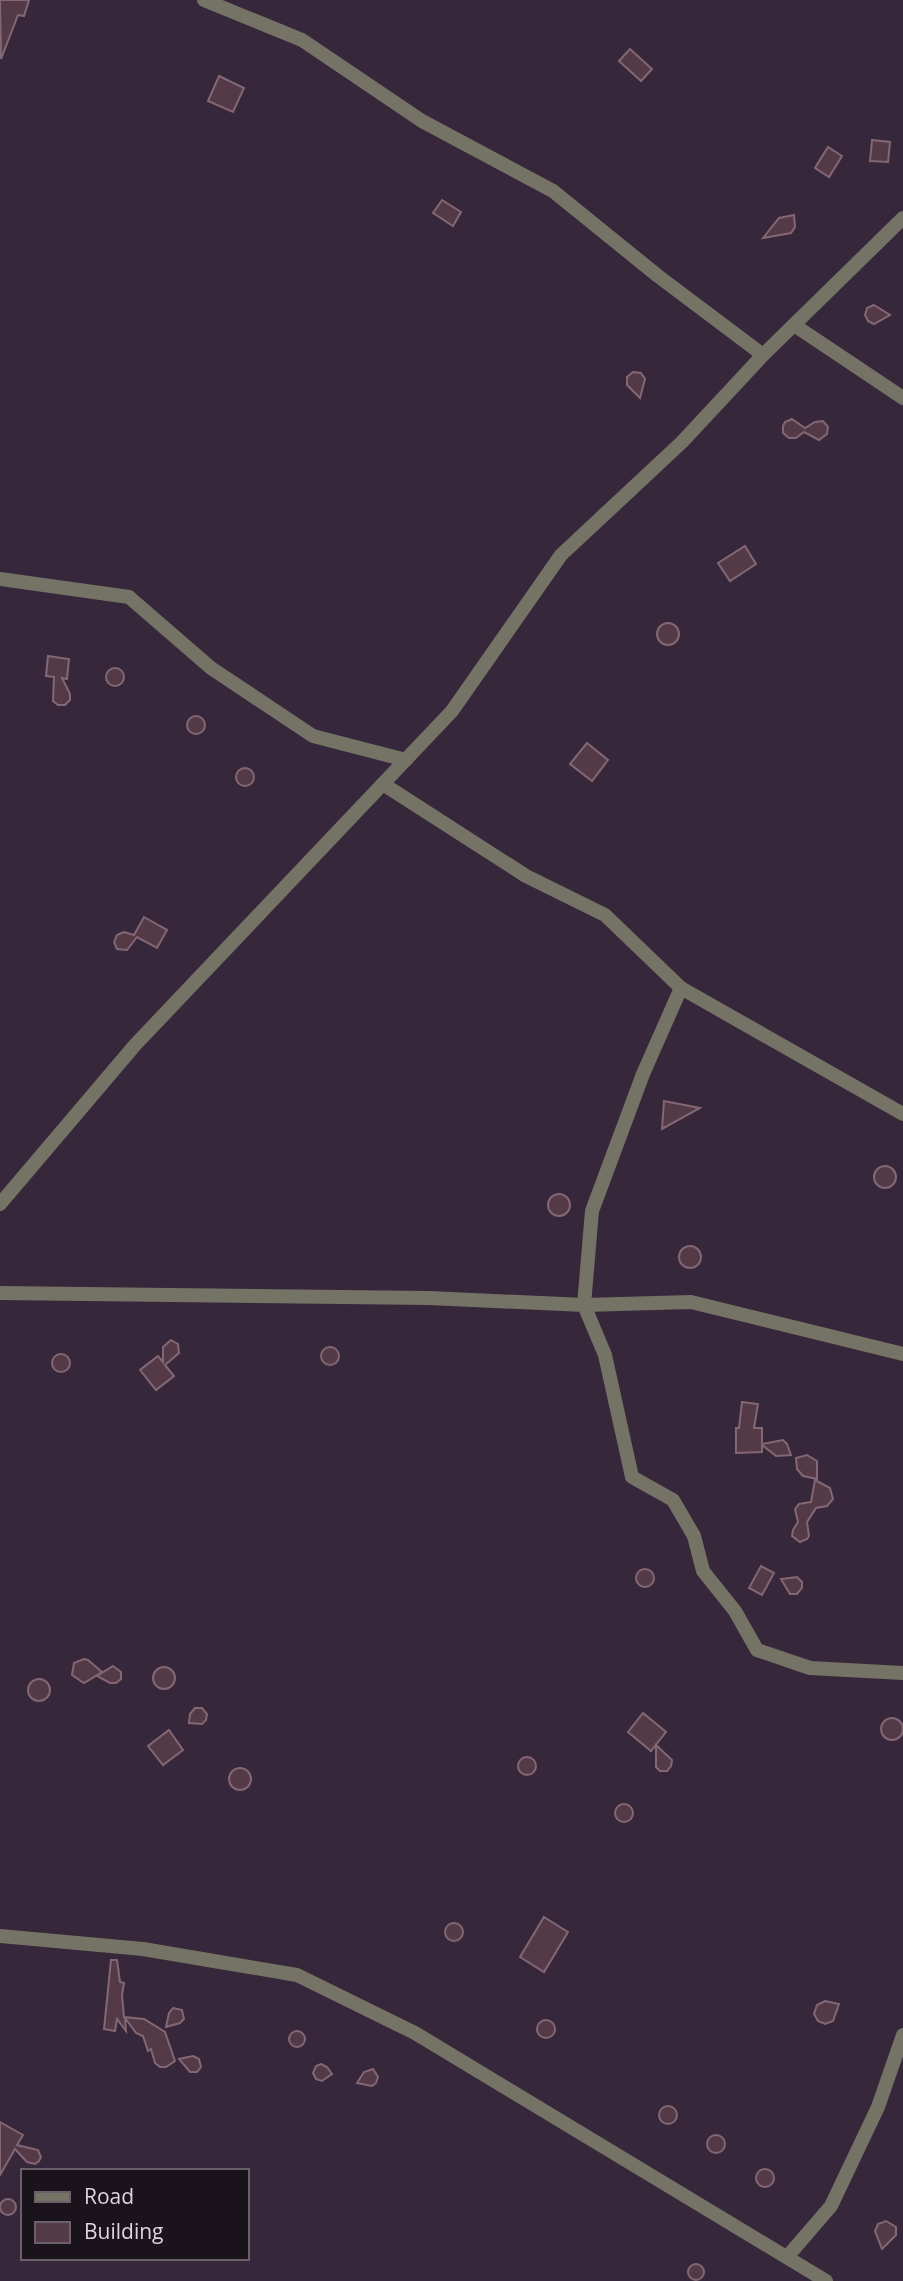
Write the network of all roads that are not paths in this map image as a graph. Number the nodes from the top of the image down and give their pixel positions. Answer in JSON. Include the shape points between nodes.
{"nodes":[{"id":1,"x":204,"y":0,"type":"edge"},
{"id":2,"x":903,"y":218,"type":"edge"},
{"id":3,"x":794,"y":325,"type":"junction"},
{"id":4,"x":763,"y":355,"type":"junction"},
{"id":5,"x":903,"y":398,"type":"edge"},
{"id":6,"x":0,"y":579,"type":"edge"},
{"id":7,"x":406,"y":760,"type":"junction"},
{"id":8,"x":383,"y":784,"type":"junction"},
{"id":9,"x":681,"y":988,"type":"junction"},
{"id":10,"x":903,"y":1114,"type":"edge"},
{"id":11,"x":0,"y":1204,"type":"edge"},
{"id":12,"x":0,"y":1293,"type":"edge"},
{"id":13,"x":584,"y":1305,"type":"junction"},
{"id":14,"x":903,"y":1354,"type":"edge"},
{"id":15,"x":903,"y":1673,"type":"edge"},
{"id":16,"x":0,"y":1936,"type":"edge"},
{"id":17,"x":903,"y":2035,"type":"edge"},
{"id":18,"x":787,"y":2257,"type":"junction"},
{"id":19,"x":826,"y":2281,"type":"edge"}],
"edges":[{"from":1,"to":4,"type":"street","via":[[302,40],[422,121],[553,191]]},
{"from":2,"to":3,"type":"street"},
{"from":3,"to":4,"type":"street"},
{"from":3,"to":5,"type":"street"},
{"from":4,"to":7,"type":"street","via":[[682,442],[561,555],[453,710]]},
{"from":6,"to":7,"type":"street","via":[[129,597],[211,668],[313,736]]},
{"from":7,"to":8,"type":"street"},
{"from":8,"to":9,"type":"street","via":[[526,876],[605,915]]},
{"from":8,"to":11,"type":"street","via":[[135,1045]]},
{"from":9,"to":10,"type":"street"},
{"from":9,"to":13,"type":"street","via":[[592,1211]]},
{"from":12,"to":13,"type":"street","via":[[429,1298]]},
{"from":13,"to":14,"type":"street","via":[[691,1302]]},
{"from":13,"to":15,"type":"street","via":[[605,1355],[632,1477],[673,1500],[694,1536],[703,1571],[735,1611],[757,1650],[810,1668]]},
{"from":16,"to":18,"type":"street","via":[[143,1949],[297,1975],[415,2033]]},
{"from":17,"to":18,"type":"street","via":[[878,2107],[831,2206]]},
{"from":18,"to":19,"type":"street"}]}
